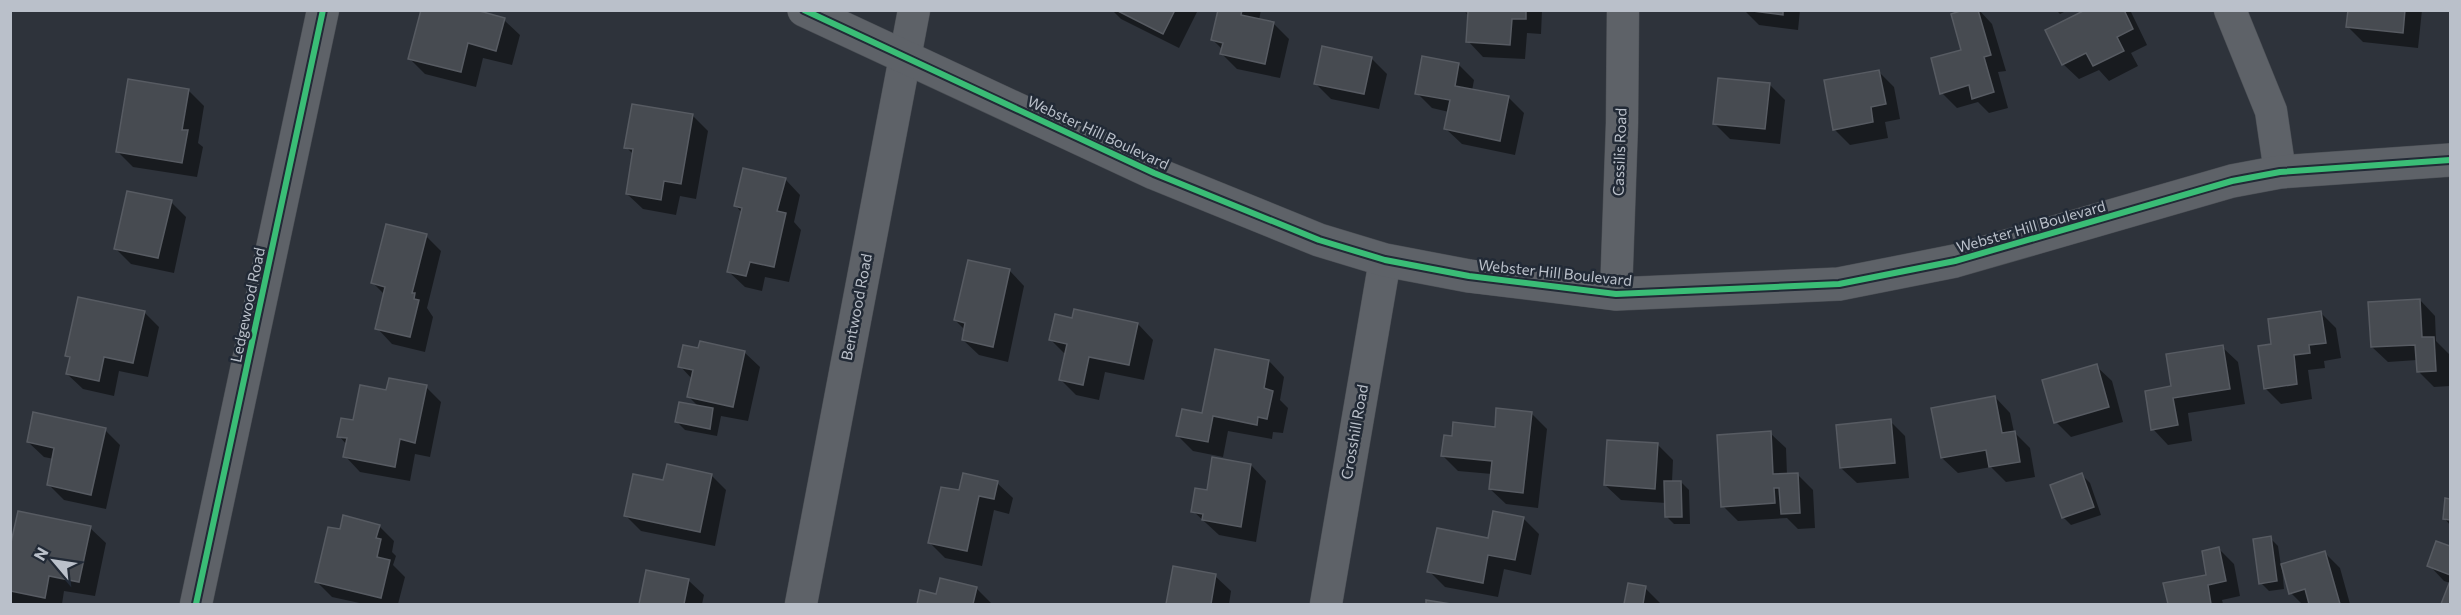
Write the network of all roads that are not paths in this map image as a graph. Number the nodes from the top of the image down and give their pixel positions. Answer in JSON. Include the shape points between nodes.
{"nodes":[{"id":1,"x":323,"y":10,"type":"edge"},
{"id":2,"x":804,"y":10,"type":"edge"},
{"id":3,"x":914,"y":10,"type":"edge"},
{"id":4,"x":1623,"y":10,"type":"edge"},
{"id":5,"x":2230,"y":10,"type":"edge"},
{"id":6,"x":905,"y":56,"type":"junction"},
{"id":7,"x":2451,"y":160,"type":"edge"},
{"id":8,"x":2280,"y":172,"type":"junction"},
{"id":9,"x":1385,"y":260,"type":"junction"},
{"id":10,"x":1616,"y":294,"type":"junction"},
{"id":11,"x":196,"y":604,"type":"edge"},
{"id":12,"x":801,"y":604,"type":"edge"},
{"id":13,"x":1326,"y":604,"type":"edge"}],
"edges":[{"from":1,"to":11,"type":"street","name":"Ledgewood Road"},
{"from":2,"to":6,"type":"street","name":"Webster Hill Boulevard"},
{"from":3,"to":6,"type":"street","name":"Bentwood Road"},
{"from":4,"to":10,"type":"street","name":"Cassilis Road"},
{"from":5,"to":8,"type":"street","via":[[2271,111]]},
{"from":6,"to":9,"type":"street","name":"Webster Hill Boulevard","via":[[1154,173],[1319,240]]},
{"from":6,"to":12,"type":"street","name":"Bentwood Road"},
{"from":7,"to":8,"type":"street","name":"Webster Hill Boulevard"},
{"from":8,"to":10,"type":"street","name":"Webster Hill Boulevard","via":[[2232,182],[1955,261],[1839,284]]},
{"from":9,"to":10,"type":"street","name":"Webster Hill Boulevard","via":[[1468,276]]},
{"from":9,"to":13,"type":"street","name":"Crosshill Road"}]}
